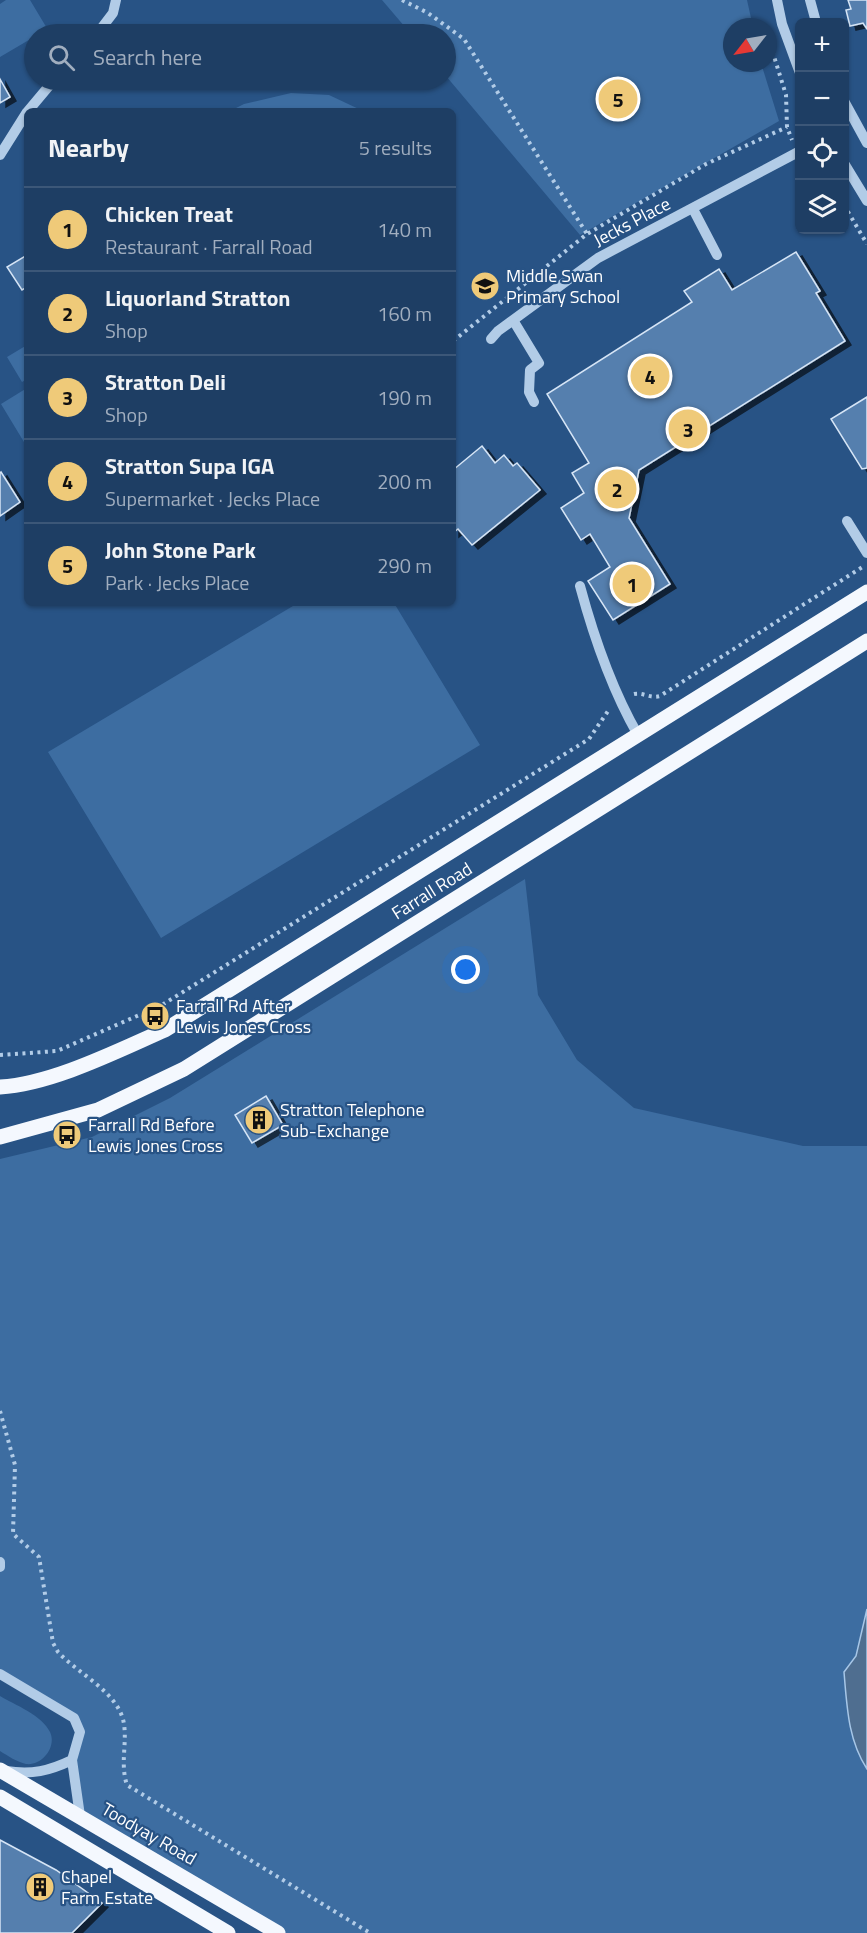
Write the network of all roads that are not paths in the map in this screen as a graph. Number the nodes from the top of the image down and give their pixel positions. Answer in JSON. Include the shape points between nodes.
{"nodes":[{"id":1,"x":116,"y":0,"type":"edge"},
{"id":2,"x":777,"y":0,"type":"edge"},
{"id":3,"x":810,"y":0,"type":"edge"},
{"id":4,"x":815,"y":18,"type":"edge"},
{"id":5,"x":105,"y":24,"type":"edge"},
{"id":6,"x":800,"y":72,"type":"edge"},
{"id":7,"x":46,"y":90,"type":"edge"},
{"id":8,"x":30,"y":108,"type":"edge"},
{"id":9,"x":849,"y":109,"type":"edge"},
{"id":10,"x":24,"y":117,"type":"edge"},
{"id":11,"x":867,"y":143,"type":"edge"},
{"id":12,"x":795,"y":153,"type":"edge"},
{"id":13,"x":0,"y":155,"type":"edge"},
{"id":14,"x":849,"y":171,"type":"edge"},
{"id":15,"x":867,"y":201,"type":"edge"},
{"id":16,"x":693,"y":209,"type":"junction"},
{"id":17,"x":717,"y":255,"type":"dead end"},
{"id":18,"x":513,"y":320,"type":"junction"},
{"id":19,"x":491,"y":339,"type":"dead end"},
{"id":20,"x":534,"y":402,"type":"dead end"},
{"id":21,"x":847,"y":521,"type":"dead end"},
{"id":22,"x":867,"y":553,"type":"edge"},
{"id":23,"x":580,"y":586,"type":"dead end"},
{"id":24,"x":867,"y":592,"type":"edge"},
{"id":25,"x":867,"y":641,"type":"edge"},
{"id":26,"x":638,"y":735,"type":"junction"},
{"id":27,"x":0,"y":1087,"type":"edge"},
{"id":28,"x":0,"y":1137,"type":"edge"},
{"id":29,"x":0,"y":1562,"type":"edge"},
{"id":30,"x":0,"y":1567,"type":"edge"},
{"id":31,"x":0,"y":1674,"type":"edge"},
{"id":32,"x":72,"y":1760,"type":"junction"},
{"id":33,"x":1,"y":1770,"type":"edge"},
{"id":34,"x":0,"y":1797,"type":"edge"},
{"id":35,"x":80,"y":1816,"type":"junction"},
{"id":36,"x":228,"y":1933,"type":"edge"},
{"id":37,"x":278,"y":1933,"type":"edge"}],
"edges":[{"from":1,"to":5,"type":"street"},
{"from":2,"to":6,"type":"street"},
{"from":3,"to":4,"type":"street"},
{"from":7,"to":8,"type":"street"},
{"from":9,"to":11,"type":"street"},
{"from":10,"to":13,"type":"street"},
{"from":12,"to":16,"type":"street","name":"Jecks Place"},
{"from":14,"to":15,"type":"street"},
{"from":16,"to":17,"type":"street"},
{"from":16,"to":18,"type":"street","name":"Jecks Place","via":[[598,258]]},
{"from":18,"to":19,"type":"street","name":"Jecks Place"},
{"from":18,"to":20,"type":"street","via":[[539,363],[530,370],[528,379]]},
{"from":21,"to":22,"type":"street"},
{"from":23,"to":26,"type":"street","via":[[600,653]]},
{"from":24,"to":26,"type":"main road","name":"Farrall Road"},
{"from":25,"to":28,"type":"main road","name":"Farrall Road","via":[[184,1069],[98,1110]]},
{"from":26,"to":27,"type":"main road","name":"Farrall Road","via":[[165,1030],[87,1063],[16,1086]]},
{"from":29,"to":30,"type":"street"},
{"from":31,"to":32,"type":"street","via":[[74,1718],[80,1732]]},
{"from":32,"to":33,"type":"street","via":[[49,1771],[28,1774]]},
{"from":32,"to":35,"type":"street"},
{"from":33,"to":35,"type":"main road","name":"Toodyay Road"},
{"from":34,"to":36,"type":"main road"},
{"from":35,"to":37,"type":"main road","name":"Toodyay Road"}]}
